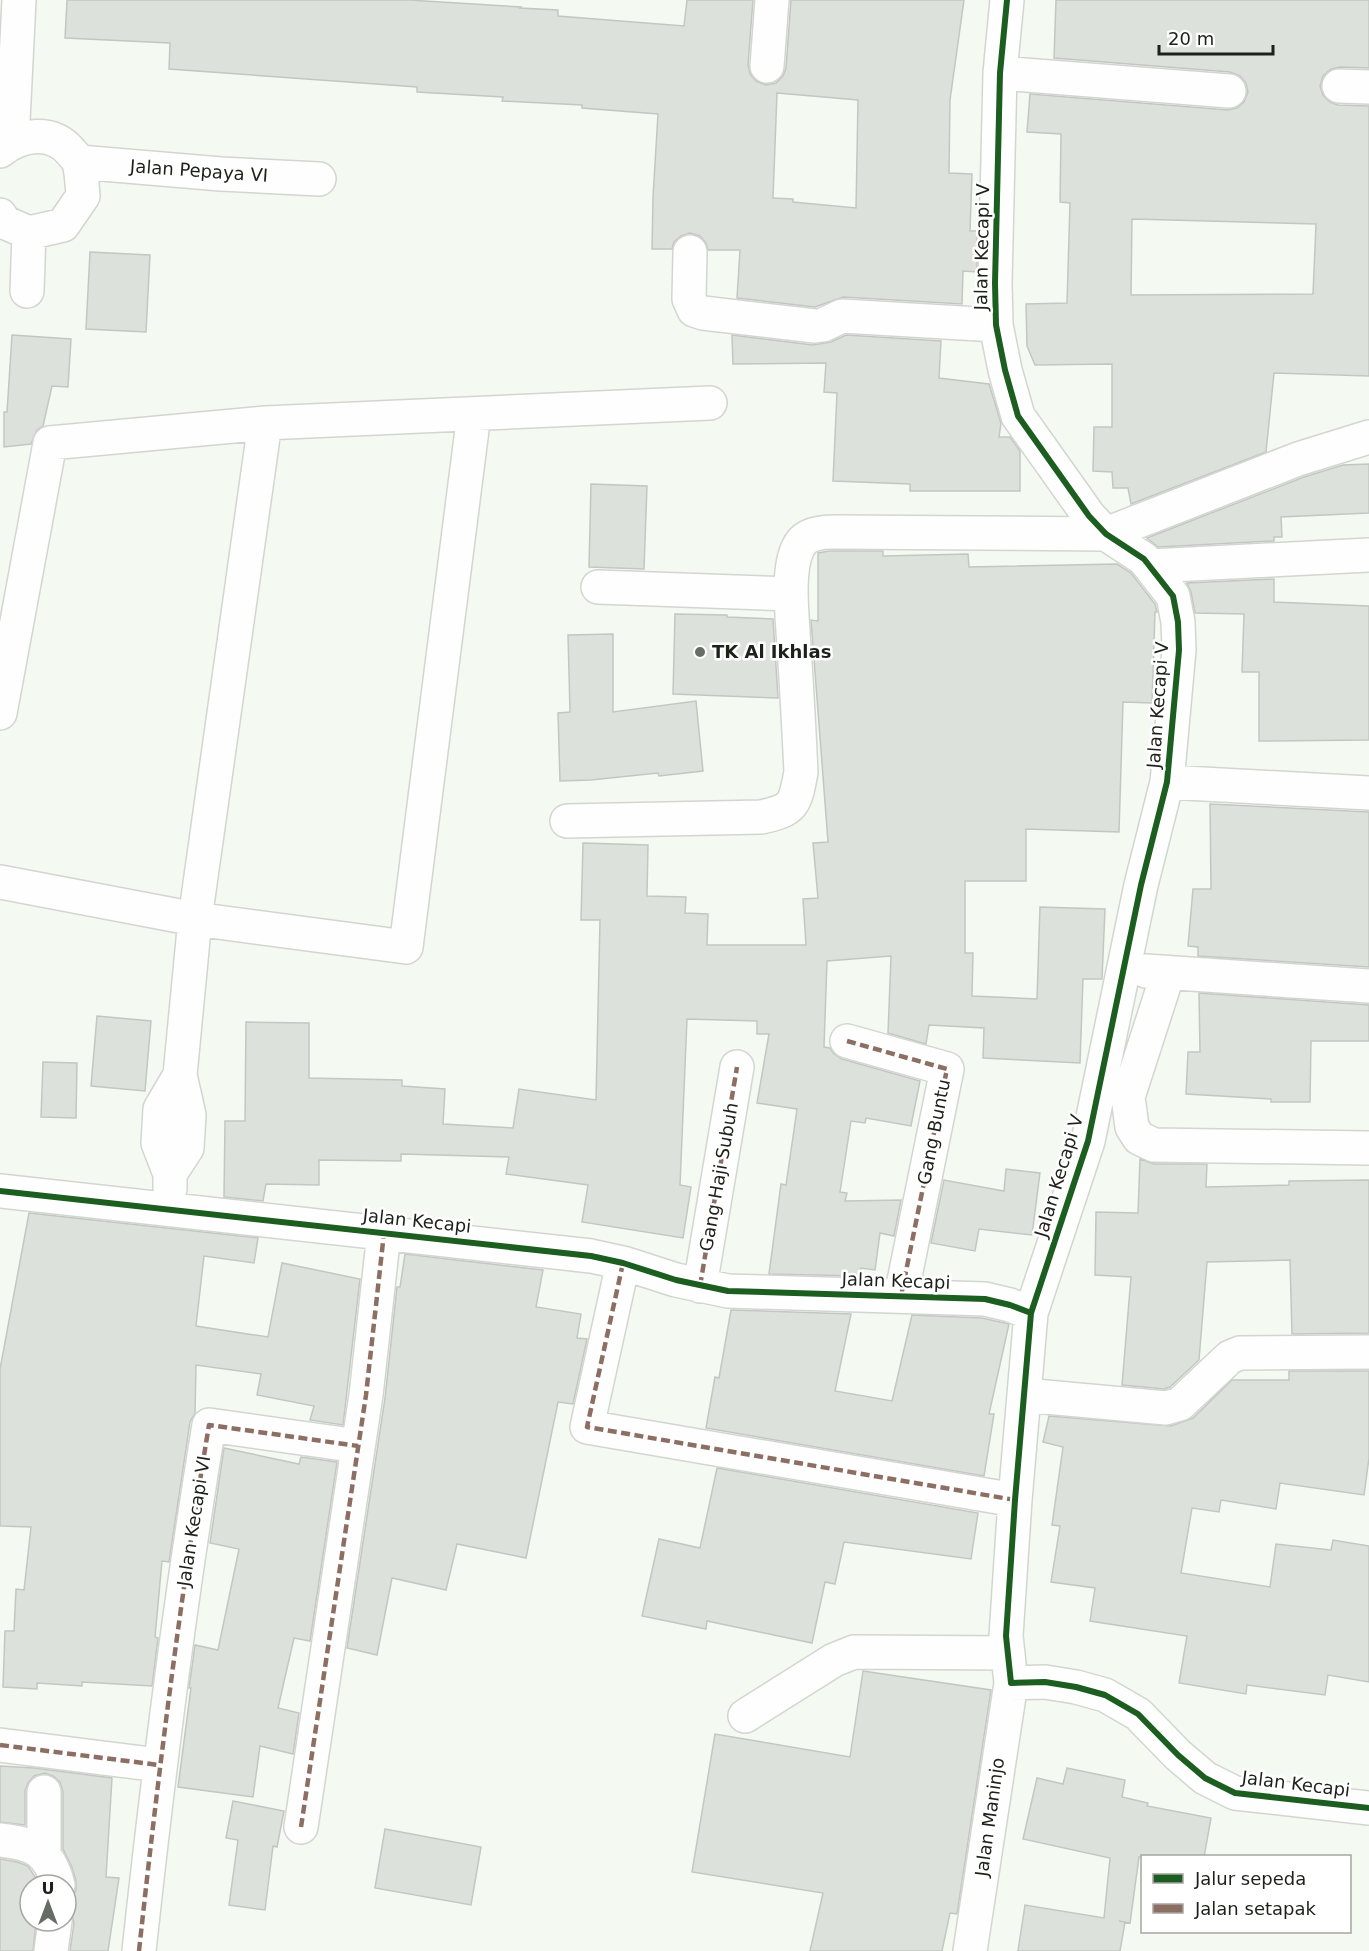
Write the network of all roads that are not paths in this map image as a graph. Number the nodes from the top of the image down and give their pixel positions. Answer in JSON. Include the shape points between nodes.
{"nodes":[{"id":1,"x":19,"y":0,"type":"edge"},
{"id":2,"x":772,"y":0,"type":"edge"},
{"id":3,"x":1007,"y":0,"type":"edge"},
{"id":4,"x":767,"y":66,"type":"dead end"},
{"id":5,"x":999,"y":73,"type":"junction"},
{"id":6,"x":1229,"y":91,"type":"dead end"},
{"id":7,"x":6,"y":146,"type":"edge"},
{"id":8,"x":79,"y":162,"type":"junction"},
{"id":9,"x":319,"y":179,"type":"dead end"},
{"id":10,"x":0,"y":215,"type":"edge"},
{"id":11,"x":29,"y":233,"type":"junction"},
{"id":12,"x":690,"y":252,"type":"dead end"},
{"id":13,"x":27,"y":291,"type":"dead end"},
{"id":14,"x":996,"y":325,"type":"junction"},
{"id":15,"x":710,"y":403,"type":"dead end"},
{"id":16,"x":474,"y":414,"type":"junction"},
{"id":17,"x":265,"y":423,"type":"junction"},
{"id":18,"x":1369,"y":437,"type":"edge"},
{"id":19,"x":1107,"y":534,"type":"junction"},
{"id":20,"x":1369,"y":555,"type":"edge"},
{"id":21,"x":1150,"y":566,"type":"junction"},
{"id":22,"x":598,"y":588,"type":"dead end"},
{"id":23,"x":791,"y":594,"type":"junction"},
{"id":24,"x":0,"y":713,"type":"edge"},
{"id":25,"x":1167,"y":782,"type":"junction"},
{"id":26,"x":1369,"y":793,"type":"edge"},
{"id":27,"x":567,"y":821,"type":"dead end"},
{"id":28,"x":0,"y":882,"type":"edge"},
{"id":29,"x":195,"y":920,"type":"junction"},
{"id":30,"x":1123,"y":969,"type":"junction"},
{"id":31,"x":1167,"y":973,"type":"junction"},
{"id":32,"x":1369,"y":986,"type":"edge"},
{"id":33,"x":847,"y":1041,"type":"dead end"},
{"id":34,"x":737,"y":1067,"type":"dead end"},
{"id":35,"x":1369,"y":1148,"type":"edge"},
{"id":36,"x":0,"y":1191,"type":"edge"},
{"id":37,"x":171,"y":1209,"type":"junction"},
{"id":38,"x":384,"y":1233,"type":"junction"},
{"id":39,"x":623,"y":1263,"type":"junction"},
{"id":40,"x":700,"y":1286,"type":"junction"},
{"id":41,"x":901,"y":1296,"type":"junction"},
{"id":42,"x":1031,"y":1313,"type":"junction"},
{"id":43,"x":1369,"y":1352,"type":"edge"},
{"id":44,"x":1024,"y":1395,"type":"junction"},
{"id":45,"x":358,"y":1446,"type":"junction"},
{"id":46,"x":1015,"y":1500,"type":"junction"},
{"id":47,"x":1009,"y":1668,"type":"junction"},
{"id":48,"x":745,"y":1716,"type":"dead end"},
{"id":49,"x":0,"y":1745,"type":"edge"},
{"id":50,"x":159,"y":1765,"type":"junction"},
{"id":51,"x":44,"y":1792,"type":"dead end"},
{"id":52,"x":1369,"y":1808,"type":"edge"},
{"id":53,"x":301,"y":1827,"type":"dead end"},
{"id":54,"x":0,"y":1840,"type":"edge"},
{"id":55,"x":45,"y":1854,"type":"junction"},
{"id":56,"x":55,"y":1873,"type":"edge"},
{"id":57,"x":53,"y":1933,"type":"edge"},
{"id":58,"x":51,"y":1951,"type":"edge"},
{"id":59,"x":139,"y":1951,"type":"edge"},
{"id":60,"x":970,"y":1951,"type":"edge"}],
"edges":[{"from":1,"to":7,"type":"street"},
{"from":2,"to":4,"type":"street"},
{"from":3,"to":5,"type":"street","name":"Jalan Kecapi V"},
{"from":5,"to":6,"type":"street"},
{"from":5,"to":14,"type":"street","name":"Jalan Kecapi V"},
{"from":7,"to":8,"type":"street","via":[[31,136],[50,138],[67,147]]},
{"from":8,"to":9,"type":"street","name":"Jalan Pepaya VI"},
{"from":8,"to":11,"type":"street","via":[[83,196],[63,225]]},
{"from":10,"to":11,"type":"street","via":[[4,222]]},
{"from":11,"to":13,"type":"street"},
{"from":12,"to":14,"type":"street","via":[[689,300],[694,310],[703,313],[815,326],[842,316]]},
{"from":14,"to":19,"type":"street","name":"Jalan Kecapi V","via":[[1018,416],[1089,516]]},
{"from":15,"to":16,"type":"street"},
{"from":16,"to":17,"type":"street"},
{"from":16,"to":29,"type":"street","via":[[406,946]]},
{"from":17,"to":24,"type":"street","via":[[50,444]]},
{"from":17,"to":29,"type":"street"},
{"from":18,"to":19,"type":"street","via":[[1298,459]]},
{"from":19,"to":21,"type":"street","name":"Jalan Kecapi V"},
{"from":19,"to":23,"type":"street","via":[[820,532],[806,537],[798,547]]},
{"from":20,"to":21,"type":"street"},
{"from":21,"to":25,"type":"street","name":"Jalan Kecapi V","via":[[1173,596],[1178,631]]},
{"from":22,"to":23,"type":"street"},
{"from":23,"to":27,"type":"street","via":[[801,772],[796,797],[784,812],[761,817]]},
{"from":25,"to":26,"type":"street"},
{"from":25,"to":30,"type":"street","name":"Jalan Kecapi V"},
{"from":28,"to":29,"type":"street"},
{"from":29,"to":37,"type":"street","via":[[180,1076],[189,1115],[187,1148],[170,1174]]},
{"from":30,"to":31,"type":"street"},
{"from":30,"to":42,"type":"street","name":"Jalan Kecapi V","via":[[1088,1142]]},
{"from":31,"to":32,"type":"street"},
{"from":31,"to":35,"type":"street","via":[[1128,1097],[1132,1127],[1138,1138],[1154,1145]]},
{"from":33,"to":41,"type":"street","name":"Gang Buntu","via":[[947,1068]]},
{"from":34,"to":40,"type":"street","name":"Gang Haji Subuh"},
{"from":36,"to":37,"type":"street","name":"Jalan Kecapi"},
{"from":37,"to":38,"type":"street","name":"Jalan Kecapi"},
{"from":38,"to":39,"type":"street","name":"Jalan Kecapi","via":[[577,1254]]},
{"from":38,"to":45,"type":"street"},
{"from":39,"to":40,"type":"street","name":"Jalan Kecapi"},
{"from":39,"to":46,"type":"street","via":[[587,1427]]},
{"from":40,"to":41,"type":"street","name":"Jalan Kecapi","via":[[737,1292]]},
{"from":41,"to":42,"type":"street","name":"Jalan Kecapi","via":[[985,1299]]},
{"from":42,"to":44,"type":"street"},
{"from":43,"to":44,"type":"street","via":[[1240,1353],[1230,1356],[1180,1404],[1166,1408]]},
{"from":44,"to":46,"type":"street"},
{"from":45,"to":50,"type":"street","name":"Jalan Kecapi VI","via":[[209,1425]]},
{"from":45,"to":53,"type":"street"},
{"from":46,"to":47,"type":"street","via":[[1006,1636]]},
{"from":47,"to":48,"type":"street","name":"Jalan Kecapi","via":[[854,1652],[834,1660]]},
{"from":47,"to":52,"type":"street","name":"Jalan Kecapi","via":[[1046,1682],[1105,1695],[1138,1714],[1205,1778],[1235,1793]]},
{"from":47,"to":60,"type":"street","name":"Jalan Maninjo"},
{"from":49,"to":50,"type":"street"},
{"from":50,"to":59,"type":"street","name":"Jalan Kecapi VI"},
{"from":51,"to":55,"type":"street"},
{"from":54,"to":55,"type":"street","via":[[22,1843]]},
{"from":55,"to":56,"type":"street"},
{"from":57,"to":58,"type":"street"}]}
